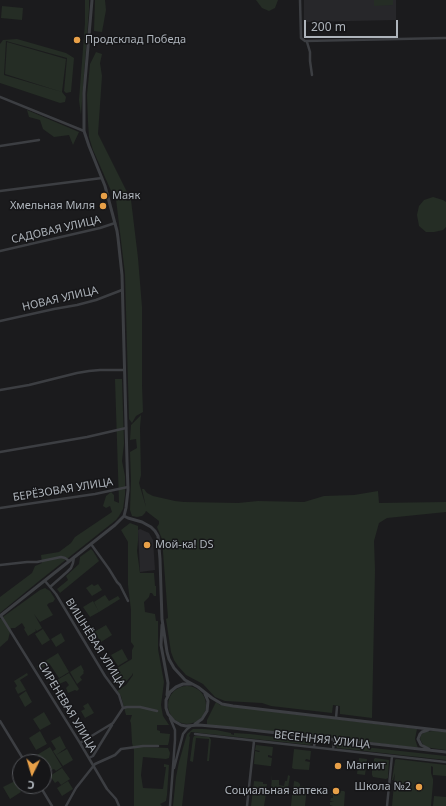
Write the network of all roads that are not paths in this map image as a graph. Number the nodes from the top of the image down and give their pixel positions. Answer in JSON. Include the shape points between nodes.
{"nodes":[{"id":1,"x":92,"y":0,"type":"edge"},
{"id":2,"x":300,"y":0,"type":"edge"},
{"id":3,"x":446,"y":38,"type":"edge"},
{"id":4,"x":307,"y":41,"type":"junction"},
{"id":5,"x":312,"y":74,"type":"dead end"},
{"id":6,"x":0,"y":97,"type":"edge"},
{"id":7,"x":84,"y":131,"type":"junction"},
{"id":8,"x":39,"y":140,"type":"dead end"},
{"id":9,"x":0,"y":146,"type":"edge"},
{"id":10,"x":102,"y":178,"type":"junction"},
{"id":11,"x":0,"y":191,"type":"edge"},
{"id":12,"x":115,"y":223,"type":"junction"},
{"id":13,"x":0,"y":251,"type":"edge"},
{"id":14,"x":122,"y":290,"type":"junction"},
{"id":15,"x":0,"y":321,"type":"edge"},
{"id":16,"x":124,"y":370,"type":"junction"},
{"id":17,"x":0,"y":390,"type":"edge"},
{"id":18,"x":126,"y":428,"type":"junction"},
{"id":19,"x":0,"y":452,"type":"edge"},
{"id":20,"x":128,"y":487,"type":"junction"},
{"id":21,"x":0,"y":508,"type":"edge"},
{"id":22,"x":124,"y":516,"type":"junction"},
{"id":23,"x":90,"y":544,"type":"junction"},
{"id":24,"x":74,"y":557,"type":"junction"},
{"id":25,"x":69,"y":561,"type":"junction"},
{"id":26,"x":0,"y":565,"type":"edge"},
{"id":27,"x":45,"y":581,"type":"junction"},
{"id":28,"x":50,"y":587,"type":"junction"},
{"id":29,"x":128,"y":601,"type":"dead end"},
{"id":30,"x":0,"y":616,"type":"edge"},
{"id":31,"x":162,"y":619,"type":"junction"},
{"id":32,"x":196,"y":686,"type":"junction"},
{"id":33,"x":202,"y":690,"type":"junction"},
{"id":34,"x":166,"y":700,"type":"junction"},
{"id":35,"x":337,"y":707,"type":"dead end"},
{"id":36,"x":123,"y":708,"type":"junction"},
{"id":37,"x":157,"y":711,"type":"dead end"},
{"id":38,"x":170,"y":717,"type":"junction"},
{"id":39,"x":336,"y":718,"type":"junction"},
{"id":40,"x":0,"y":721,"type":"edge"},
{"id":41,"x":113,"y":723,"type":"junction"},
{"id":42,"x":191,"y":725,"type":"junction"},
{"id":43,"x":439,"y":730,"type":"junction"},
{"id":44,"x":446,"y":731,"type":"edge"},
{"id":45,"x":195,"y":734,"type":"dead end"},
{"id":46,"x":312,"y":737,"type":"junction"},
{"id":47,"x":337,"y":740,"type":"junction"},
{"id":48,"x":254,"y":741,"type":"junction"},
{"id":49,"x":80,"y":743,"type":"junction"},
{"id":50,"x":158,"y":746,"type":"dead end"},
{"id":51,"x":314,"y":747,"type":"junction"},
{"id":52,"x":333,"y":749,"type":"junction"},
{"id":53,"x":435,"y":751,"type":"junction"},
{"id":54,"x":446,"y":752,"type":"edge"},
{"id":55,"x":20,"y":754,"type":"edge"},
{"id":56,"x":392,"y":756,"type":"junction"},
{"id":57,"x":89,"y":758,"type":"junction"},
{"id":58,"x":446,"y":762,"type":"edge"},
{"id":59,"x":94,"y":766,"type":"junction"},
{"id":60,"x":173,"y":773,"type":"junction"},
{"id":61,"x":45,"y":794,"type":"edge"},
{"id":62,"x":52,"y":806,"type":"edge"},
{"id":63,"x":66,"y":806,"type":"edge"},
{"id":64,"x":119,"y":806,"type":"edge"},
{"id":65,"x":170,"y":806,"type":"edge"},
{"id":66,"x":247,"y":806,"type":"edge"},
{"id":67,"x":387,"y":806,"type":"edge"}],
"edges":[{"from":1,"to":7,"type":"street","via":[[84,93]]},
{"from":2,"to":4,"type":"street","via":[[301,38],[304,42]]},
{"from":3,"to":4,"type":"street"},
{"from":4,"to":5,"type":"street"},
{"from":6,"to":7,"type":"street"},
{"from":7,"to":10,"type":"street"},
{"from":8,"to":9,"type":"street"},
{"from":10,"to":11,"type":"street"},
{"from":10,"to":12,"type":"street"},
{"from":12,"to":13,"type":"street","name":"САДОВАЯ УЛИЦА"},
{"from":12,"to":14,"type":"street"},
{"from":14,"to":15,"type":"street","name":"НОВАЯ УЛИЦА","via":[[77,305]]},
{"from":14,"to":16,"type":"street"},
{"from":16,"to":17,"type":"street","via":[[89,371]]},
{"from":16,"to":18,"type":"street"},
{"from":18,"to":19,"type":"street"},
{"from":18,"to":20,"type":"street"},
{"from":20,"to":21,"type":"street","name":"БЕРЁЗОВАЯ УЛИЦА"},
{"from":20,"to":22,"type":"street"},
{"from":22,"to":23,"type":"street"},
{"from":22,"to":31,"type":"street","via":[[142,522],[158,536]]},
{"from":23,"to":24,"type":"street"},
{"from":23,"to":29,"type":"street","via":[[120,585]]},
{"from":24,"to":25,"type":"street"},
{"from":24,"to":28,"type":"street","via":[[70,568]]},
{"from":25,"to":26,"type":"street","via":[[61,557]]},
{"from":25,"to":27,"type":"street"},
{"from":27,"to":28,"type":"street","name":"ВИШНЁВАЯ УЛИЦА"},
{"from":27,"to":30,"type":"street"},
{"from":28,"to":36,"type":"street","name":"ВИШНЁВАЯ УЛИЦА","via":[[119,695]]},
{"from":30,"to":49,"type":"street","name":"СИРЕНЕВАЯ УЛИЦА"},
{"from":31,"to":32,"type":"street","via":[[167,652],[173,666]]},
{"from":31,"to":34,"type":"street","via":[[162,645],[168,683]]},
{"from":32,"to":33,"type":"street"},
{"from":32,"to":34,"type":"street","via":[[178,686],[171,690]]},
{"from":33,"to":39,"type":"street","via":[[226,705]]},
{"from":33,"to":42,"type":"street","via":[[207,698],[207,711],[200,721]]},
{"from":34,"to":38,"type":"street"},
{"from":35,"to":39,"type":"street"},
{"from":36,"to":37,"type":"street","via":[[140,707]]},
{"from":36,"to":41,"type":"street"},
{"from":38,"to":42,"type":"street","via":[[181,725]]},
{"from":38,"to":60,"type":"street","via":[[175,733]]},
{"from":39,"to":43,"type":"street"},
{"from":40,"to":55,"type":"street"},
{"from":41,"to":49,"type":"street"},
{"from":41,"to":57,"type":"street","via":[[94,756]]},
{"from":42,"to":46,"type":"street"},
{"from":42,"to":60,"type":"street","via":[[183,734]]},
{"from":43,"to":44,"type":"street"},
{"from":43,"to":53,"type":"street","via":[[424,731],[419,737],[421,745]]},
{"from":45,"to":48,"type":"street","name":"ВЕСЕННЯЯ УЛИЦА"},
{"from":46,"to":47,"type":"street"},
{"from":46,"to":51,"type":"street","via":[[315,740]]},
{"from":47,"to":52,"type":"street"},
{"from":47,"to":53,"type":"street"},
{"from":48,"to":51,"type":"street","name":"ВЕСЕННЯЯ УЛИЦА"},
{"from":48,"to":66,"type":"street"},
{"from":49,"to":57,"type":"street","name":"СИРЕНЕВАЯ УЛИЦА"},
{"from":50,"to":59,"type":"street","via":[[121,749]]},
{"from":51,"to":52,"type":"street","name":"ВЕСЕННЯЯ УЛИЦА"},
{"from":52,"to":56,"type":"street","name":"ВЕСЕННЯЯ УЛИЦА"},
{"from":53,"to":54,"type":"street"},
{"from":56,"to":58,"type":"street","name":"ВЕСЕННЯЯ УЛИЦА"},
{"from":56,"to":67,"type":"street"},
{"from":57,"to":59,"type":"street","name":"СИРЕНЕВАЯ УЛИЦА"},
{"from":59,"to":63,"type":"street","via":[[76,788]]},
{"from":59,"to":64,"type":"street","name":"СИРЕНЕВАЯ УЛИЦА"},
{"from":60,"to":65,"type":"street"},
{"from":61,"to":62,"type":"street"}]}
